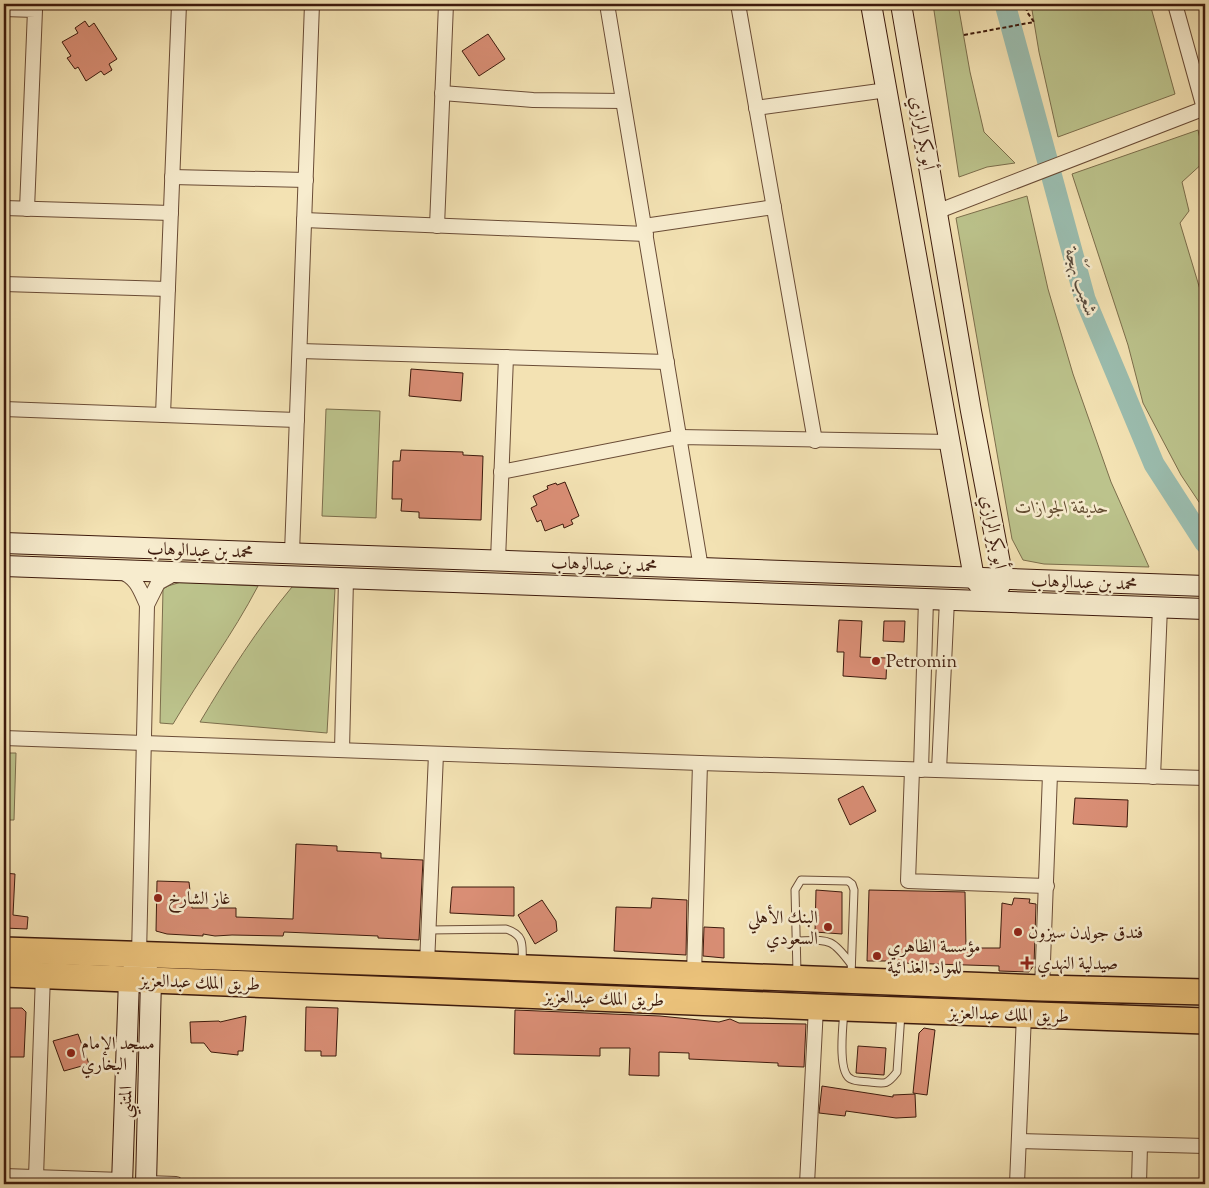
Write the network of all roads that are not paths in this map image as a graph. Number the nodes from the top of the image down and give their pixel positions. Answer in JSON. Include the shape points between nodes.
{"nodes":[{"id":1,"x":179,"y":4,"type":"edge"},
{"id":2,"x":312,"y":4,"type":"edge"},
{"id":3,"x":446,"y":4,"type":"edge"},
{"id":4,"x":607,"y":4,"type":"edge"},
{"id":5,"x":738,"y":4,"type":"edge"},
{"id":6,"x":871,"y":4,"type":"edge"},
{"id":7,"x":901,"y":4,"type":"edge"},
{"id":8,"x":1175,"y":4,"type":"edge"},
{"id":9,"x":4,"y":9,"type":"edge"},
{"id":10,"x":887,"y":90,"type":"junction"},
{"id":11,"x":442,"y":92,"type":"junction"},
{"id":12,"x":624,"y":101,"type":"junction"},
{"id":13,"x":756,"y":108,"type":"junction"},
{"id":14,"x":1205,"y":110,"type":"edge"},
{"id":15,"x":172,"y":177,"type":"junction"},
{"id":16,"x":306,"y":180,"type":"junction"},
{"id":17,"x":774,"y":206,"type":"junction"},
{"id":18,"x":4,"y":208,"type":"edge"},
{"id":19,"x":27,"y":209,"type":"junction"},
{"id":20,"x":936,"y":212,"type":"junction"},
{"id":21,"x":171,"y":213,"type":"junction"},
{"id":22,"x":304,"y":220,"type":"junction"},
{"id":23,"x":437,"y":226,"type":"junction"},
{"id":24,"x":645,"y":230,"type":"junction"},
{"id":25,"x":4,"y":284,"type":"edge"},
{"id":26,"x":168,"y":289,"type":"junction"},
{"id":27,"x":300,"y":351,"type":"junction"},
{"id":28,"x":506,"y":357,"type":"junction"},
{"id":29,"x":667,"y":362,"type":"junction"},
{"id":30,"x":4,"y":409,"type":"edge"},
{"id":31,"x":163,"y":415,"type":"junction"},
{"id":32,"x":297,"y":420,"type":"junction"},
{"id":33,"x":680,"y":437,"type":"junction"},
{"id":34,"x":815,"y":441,"type":"junction"},
{"id":35,"x":950,"y":442,"type":"junction"},
{"id":36,"x":501,"y":472,"type":"junction"},
{"id":37,"x":4,"y":543,"type":"edge"},
{"id":38,"x":292,"y":553,"type":"junction"},
{"id":39,"x":498,"y":560,"type":"junction"},
{"id":40,"x":4,"y":566,"type":"edge"},
{"id":41,"x":701,"y":568,"type":"junction"},
{"id":42,"x":118,"y":571,"type":"junction"},
{"id":43,"x":176,"y":573,"type":"junction"},
{"id":44,"x":974,"y":578,"type":"junction"},
{"id":45,"x":346,"y":579,"type":"junction"},
{"id":46,"x":1002,"y":579,"type":"junction"},
{"id":47,"x":1205,"y":586,"type":"edge"},
{"id":48,"x":926,"y":599,"type":"junction"},
{"id":49,"x":947,"y":600,"type":"junction"},
{"id":50,"x":992,"y":601,"type":"junction"},
{"id":51,"x":146,"y":606,"type":"junction"},
{"id":52,"x":1160,"y":607,"type":"junction"},
{"id":53,"x":1205,"y":609,"type":"edge"},
{"id":54,"x":4,"y":738,"type":"edge"},
{"id":55,"x":144,"y":743,"type":"junction"},
{"id":56,"x":342,"y":750,"type":"junction"},
{"id":57,"x":436,"y":754,"type":"junction"},
{"id":58,"x":700,"y":763,"type":"junction"},
{"id":59,"x":916,"y":770,"type":"junction"},
{"id":60,"x":939,"y":770,"type":"junction"},
{"id":61,"x":1050,"y":774,"type":"junction"},
{"id":62,"x":1153,"y":777,"type":"junction"},
{"id":63,"x":1205,"y":778,"type":"edge"},
{"id":64,"x":1047,"y":886,"type":"junction"},
{"id":65,"x":429,"y":930,"type":"junction"},
{"id":66,"x":796,"y":940,"type":"junction"},
{"id":67,"x":4,"y":950,"type":"edge"},
{"id":68,"x":139,"y":955,"type":"junction"},
{"id":69,"x":428,"y":964,"type":"junction"},
{"id":70,"x":522,"y":968,"type":"junction"},
{"id":71,"x":851,"y":972,"type":"junction"},
{"id":72,"x":4,"y":974,"type":"edge"},
{"id":73,"x":694,"y":974,"type":"junction"},
{"id":74,"x":44,"y":976,"type":"junction"},
{"id":75,"x":140,"y":979,"type":"junction"},
{"id":76,"x":798,"y":979,"type":"junction"},
{"id":77,"x":1042,"y":988,"type":"junction"},
{"id":78,"x":1205,"y":992,"type":"edge"},
{"id":79,"x":816,"y":1007,"type":"junction"},
{"id":80,"x":844,"y":1008,"type":"junction"},
{"id":81,"x":901,"y":1010,"type":"junction"},
{"id":82,"x":1024,"y":1014,"type":"junction"},
{"id":83,"x":1205,"y":1021,"type":"edge"},
{"id":84,"x":1018,"y":1141,"type":"junction"},
{"id":85,"x":1140,"y":1144,"type":"junction"},
{"id":86,"x":1205,"y":1146,"type":"edge"},
{"id":87,"x":4,"y":1176,"type":"edge"},
{"id":88,"x":36,"y":1177,"type":"junction"},
{"id":89,"x":122,"y":1182,"type":"edge"},
{"id":90,"x":146,"y":1184,"type":"edge"},
{"id":91,"x":176,"y":1184,"type":"edge"},
{"id":92,"x":807,"y":1184,"type":"edge"},
{"id":93,"x":1017,"y":1184,"type":"edge"},
{"id":94,"x":1139,"y":1184,"type":"edge"}],
"edges":[{"from":1,"to":15,"type":"street"},
{"from":2,"to":16,"type":"street"},
{"from":3,"to":11,"type":"street"},
{"from":4,"to":12,"type":"street"},
{"from":5,"to":13,"type":"street"},
{"from":6,"to":10,"type":"street","name":"أبو بكر الرازي"},
{"from":7,"to":20,"type":"street","name":"أبو بكر الرازي"},
{"from":8,"to":14,"type":"street"},
{"from":9,"to":19,"type":"street","via":[[35,10]]},
{"from":10,"to":13,"type":"street"},
{"from":10,"to":35,"type":"street","name":"أبو بكر الرازي"},
{"from":11,"to":12,"type":"street","via":[[533,100]]},
{"from":11,"to":23,"type":"street"},
{"from":12,"to":24,"type":"street"},
{"from":13,"to":17,"type":"street"},
{"from":14,"to":20,"type":"street"},
{"from":15,"to":16,"type":"street"},
{"from":15,"to":21,"type":"street"},
{"from":16,"to":22,"type":"street"},
{"from":17,"to":24,"type":"street"},
{"from":17,"to":34,"type":"street"},
{"from":18,"to":19,"type":"street"},
{"from":19,"to":21,"type":"street"},
{"from":20,"to":46,"type":"street","name":"أبو بكر الرازي"},
{"from":21,"to":26,"type":"street"},
{"from":22,"to":23,"type":"street"},
{"from":22,"to":27,"type":"street"},
{"from":23,"to":24,"type":"street"},
{"from":24,"to":29,"type":"street"},
{"from":25,"to":26,"type":"street"},
{"from":26,"to":31,"type":"street"},
{"from":27,"to":28,"type":"street"},
{"from":27,"to":32,"type":"street"},
{"from":28,"to":29,"type":"street"},
{"from":28,"to":36,"type":"street"},
{"from":29,"to":33,"type":"street"},
{"from":30,"to":31,"type":"street"},
{"from":31,"to":32,"type":"street"},
{"from":32,"to":38,"type":"street"},
{"from":33,"to":34,"type":"street"},
{"from":33,"to":36,"type":"street"},
{"from":33,"to":41,"type":"street"},
{"from":34,"to":35,"type":"street"},
{"from":35,"to":44,"type":"street","name":"أبو بكر الرازي"},
{"from":36,"to":39,"type":"street"},
{"from":37,"to":38,"type":"street","name":"محمد بن عبدالوهاب"},
{"from":38,"to":39,"type":"street","name":"محمد بن عبدالوهاب"},
{"from":39,"to":41,"type":"street","name":"محمد بن عبدالوهاب"},
{"from":40,"to":42,"type":"street","name":"محمد بن عبدالوهاب"},
{"from":41,"to":44,"type":"street","name":"محمد بن عبدالوهاب"},
{"from":42,"to":43,"type":"street","name":"محمد بن عبدالوهاب"},
{"from":42,"to":51,"type":"street","via":[[136,581]]},
{"from":43,"to":45,"type":"street","name":"محمد بن عبدالوهاب"},
{"from":43,"to":51,"type":"street","via":[[158,583]]},
{"from":44,"to":46,"type":"street","name":"محمد بن عبدالوهاب"},
{"from":44,"to":50,"type":"street","name":"أبو بكر الرازي"},
{"from":45,"to":48,"type":"street","name":"محمد بن عبدالوهاب"},
{"from":45,"to":56,"type":"street"},
{"from":46,"to":47,"type":"street","name":"محمد بن عبدالوهاب"},
{"from":46,"to":50,"type":"street","name":"أبو بكر الرازي"},
{"from":48,"to":49,"type":"street","name":"محمد بن عبدالوهاب"},
{"from":48,"to":59,"type":"street"},
{"from":49,"to":50,"type":"street","name":"محمد بن عبدالوهاب"},
{"from":49,"to":60,"type":"street"},
{"from":50,"to":52,"type":"street","name":"محمد بن عبدالوهاب"},
{"from":51,"to":55,"type":"street"},
{"from":52,"to":53,"type":"street","name":"محمد بن عبدالوهاب"},
{"from":52,"to":62,"type":"street"},
{"from":54,"to":55,"type":"street"},
{"from":55,"to":56,"type":"street"},
{"from":55,"to":68,"type":"street"},
{"from":56,"to":57,"type":"street"},
{"from":57,"to":58,"type":"street"},
{"from":57,"to":65,"type":"street"},
{"from":58,"to":59,"type":"street"},
{"from":58,"to":73,"type":"street"},
{"from":59,"to":60,"type":"street"},
{"from":59,"to":64,"type":"street","via":[[908,881]]},
{"from":60,"to":61,"type":"street"},
{"from":61,"to":62,"type":"street"},
{"from":61,"to":64,"type":"street"},
{"from":62,"to":63,"type":"street"},
{"from":64,"to":77,"type":"street"},
{"from":65,"to":69,"type":"street"},
{"from":65,"to":70,"type":"lane","via":[[506,929],[514,932],[522,944]]},
{"from":66,"to":71,"type":"lane","via":[[828,941],[839,947]]},
{"from":66,"to":71,"type":"lane","via":[[797,884],[801,880],[848,881],[854,890]]},
{"from":66,"to":76,"type":"lane"},
{"from":67,"to":68,"type":"highway","name":"طريق الملك عبدالعزيز"},
{"from":68,"to":69,"type":"highway","name":"طريق الملك عبدالعزيز"},
{"from":68,"to":75,"type":"street","name":"المتنبي"},
{"from":69,"to":70,"type":"highway","name":"طريق الملك عبدالعزيز"},
{"from":70,"to":73,"type":"highway","name":"طريق الملك عبدالعزيز"},
{"from":71,"to":76,"type":"highway","name":"طريق الملك عبدالعزيز"},
{"from":71,"to":77,"type":"highway","name":"طريق الملك عبدالعزيز"},
{"from":72,"to":74,"type":"highway","name":"طريق الملك عبدالعزيز"},
{"from":73,"to":76,"type":"highway","name":"طريق الملك عبدالعزيز"},
{"from":74,"to":75,"type":"highway","name":"طريق الملك عبدالعزيز"},
{"from":74,"to":88,"type":"street"},
{"from":75,"to":79,"type":"highway","name":"طريق الملك عبدالعزيز"},
{"from":75,"to":89,"type":"street","name":"المتنبي"},
{"from":75,"to":90,"type":"street","name":"المتنبي"},
{"from":77,"to":78,"type":"highway","name":"طريق الملك عبدالعزيز"},
{"from":79,"to":80,"type":"highway","name":"طريق الملك عبدالعزيز"},
{"from":79,"to":92,"type":"street"},
{"from":80,"to":81,"type":"highway","name":"طريق الملك عبدالعزيز"},
{"from":80,"to":81,"type":"lane","via":[[844,1073],[850,1079],[885,1084],[897,1072]]},
{"from":81,"to":82,"type":"highway","name":"طريق الملك عبدالعزيز"},
{"from":82,"to":83,"type":"highway","name":"طريق الملك عبدالعزيز"},
{"from":82,"to":84,"type":"street"},
{"from":84,"to":85,"type":"street"},
{"from":84,"to":93,"type":"street"},
{"from":85,"to":86,"type":"street"},
{"from":85,"to":94,"type":"street"},
{"from":87,"to":88,"type":"street"},
{"from":88,"to":89,"type":"street"},
{"from":90,"to":91,"type":"street"}]}
